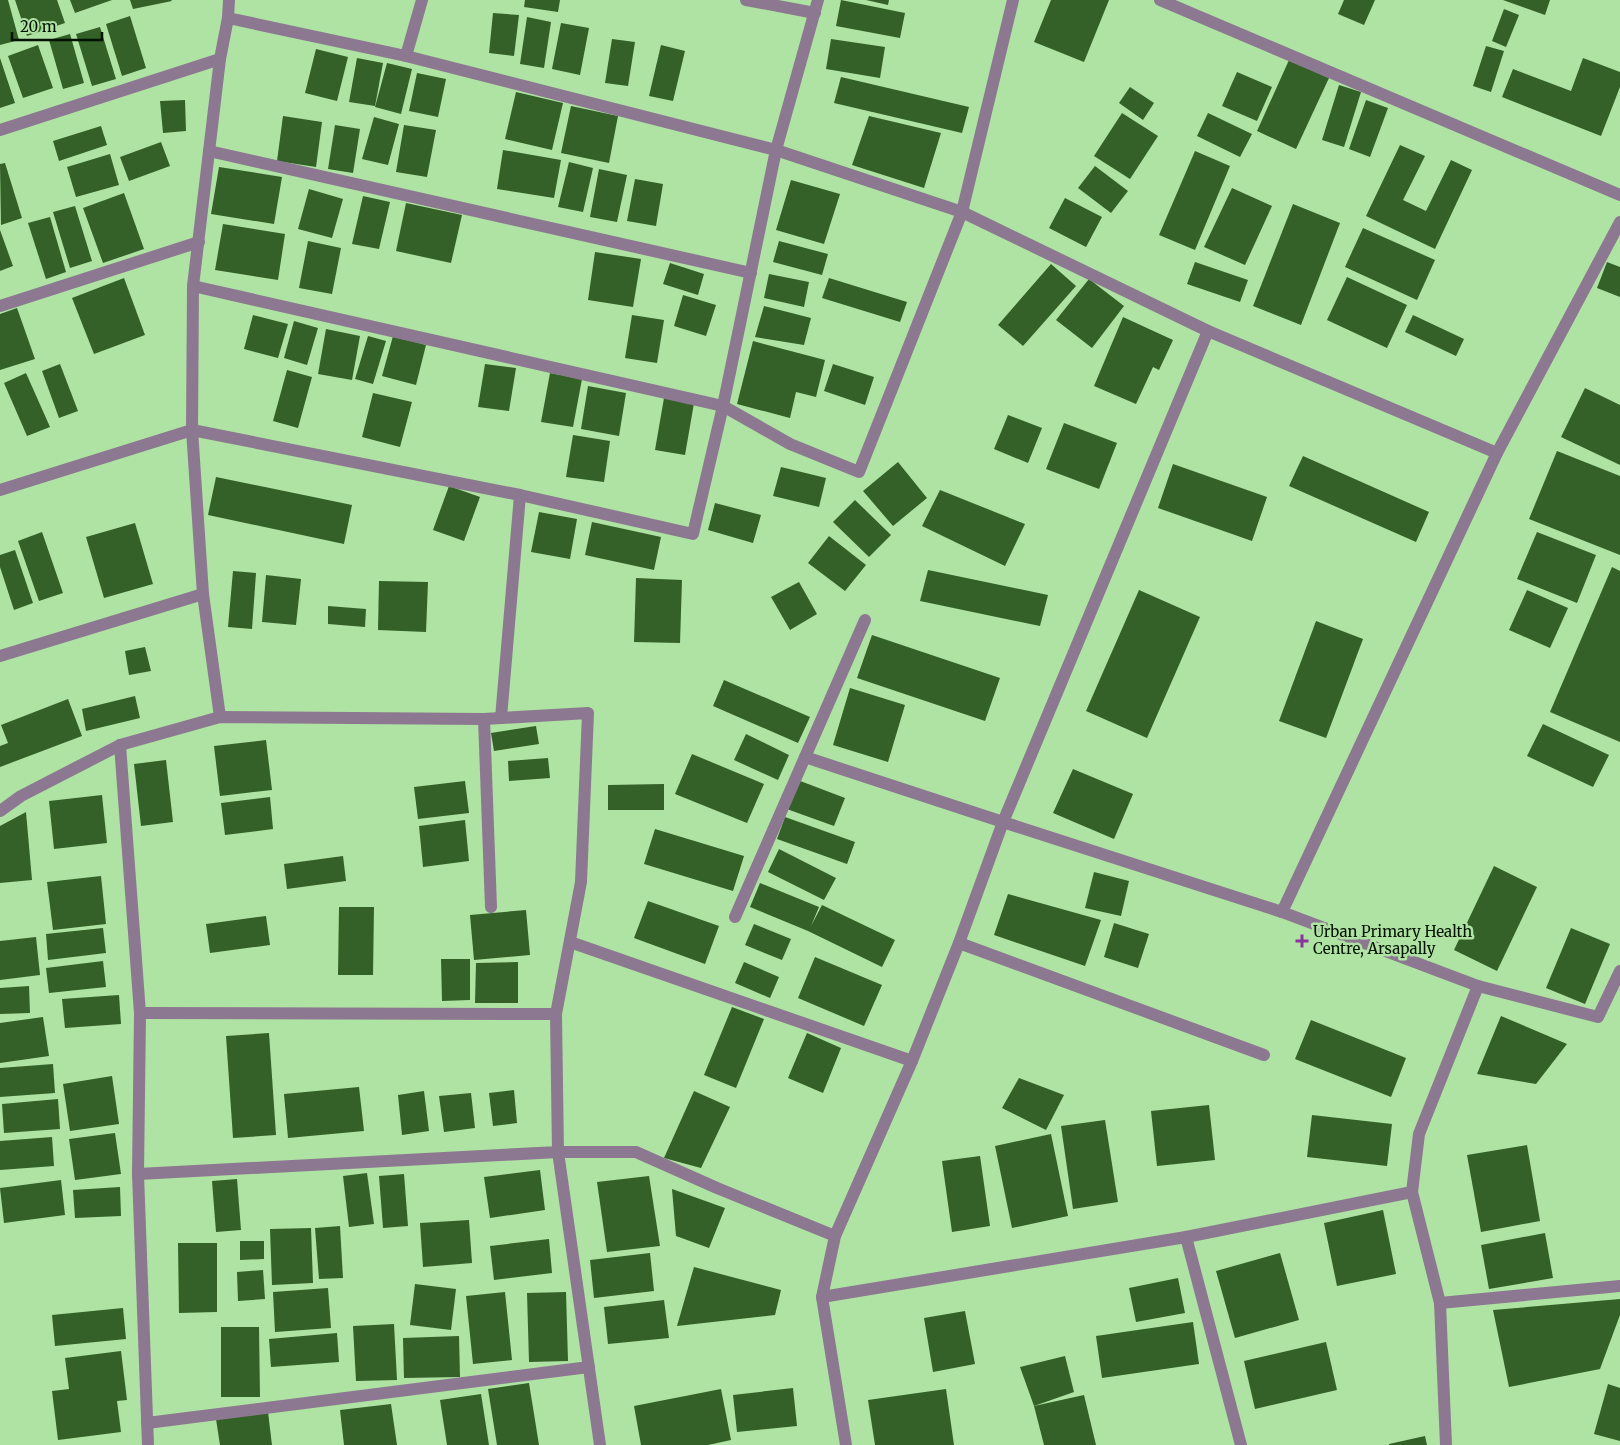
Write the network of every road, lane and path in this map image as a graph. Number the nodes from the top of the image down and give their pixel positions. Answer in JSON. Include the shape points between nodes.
{"nodes":[{"id":1,"x":229,"y":0,"type":"edge"},
{"id":2,"x":422,"y":0,"type":"edge"},
{"id":3,"x":746,"y":0,"type":"edge"},
{"id":4,"x":818,"y":0,"type":"edge"},
{"id":5,"x":1013,"y":0,"type":"edge"},
{"id":6,"x":1160,"y":0,"type":"edge"},
{"id":7,"x":815,"y":13,"type":"junction"},
{"id":8,"x":228,"y":18,"type":"junction"},
{"id":9,"x":406,"y":56,"type":"junction"},
{"id":10,"x":220,"y":59,"type":"junction"},
{"id":11,"x":0,"y":130,"type":"edge"},
{"id":12,"x":776,"y":150,"type":"junction"},
{"id":13,"x":209,"y":151,"type":"junction"},
{"id":14,"x":1620,"y":196,"type":"edge"},
{"id":15,"x":962,"y":212,"type":"junction"},
{"id":16,"x":1620,"y":222,"type":"edge"},
{"id":17,"x":199,"y":242,"type":"junction"},
{"id":18,"x":751,"y":273,"type":"junction"},
{"id":19,"x":193,"y":286,"type":"junction"},
{"id":20,"x":0,"y":306,"type":"edge"},
{"id":21,"x":1208,"y":331,"type":"junction"},
{"id":22,"x":723,"y":406,"type":"junction"},
{"id":23,"x":192,"y":430,"type":"junction"},
{"id":24,"x":1497,"y":453,"type":"junction"},
{"id":25,"x":0,"y":490,"type":"edge"},
{"id":26,"x":520,"y":495,"type":"junction"},
{"id":27,"x":203,"y":594,"type":"junction"},
{"id":28,"x":865,"y":620,"type":"dead end"},
{"id":29,"x":0,"y":656,"type":"edge"},
{"id":30,"x":220,"y":717,"type":"junction"},
{"id":31,"x":501,"y":718,"type":"junction"},
{"id":32,"x":484,"y":719,"type":"junction"},
{"id":33,"x":120,"y":745,"type":"junction"},
{"id":34,"x":805,"y":757,"type":"junction"},
{"id":35,"x":0,"y":811,"type":"edge"},
{"id":36,"x":1003,"y":822,"type":"junction"},
{"id":37,"x":491,"y":908,"type":"dead end"},
{"id":38,"x":1282,"y":912,"type":"junction"},
{"id":39,"x":735,"y":917,"type":"dead end"},
{"id":40,"x":570,"y":942,"type":"junction"},
{"id":41,"x":958,"y":943,"type":"junction"},
{"id":42,"x":1620,"y":971,"type":"edge"},
{"id":43,"x":1478,"y":986,"type":"junction"},
{"id":44,"x":140,"y":1013,"type":"junction"},
{"id":45,"x":556,"y":1014,"type":"junction"},
{"id":46,"x":1264,"y":1055,"type":"dead end"},
{"id":47,"x":912,"y":1061,"type":"junction"},
{"id":48,"x":558,"y":1152,"type":"junction"},
{"id":49,"x":138,"y":1174,"type":"junction"},
{"id":50,"x":1412,"y":1192,"type":"junction"},
{"id":51,"x":835,"y":1236,"type":"junction"},
{"id":52,"x":1186,"y":1237,"type":"junction"},
{"id":53,"x":1620,"y":1286,"type":"edge"},
{"id":54,"x":822,"y":1297,"type":"junction"},
{"id":55,"x":1440,"y":1303,"type":"junction"},
{"id":56,"x":589,"y":1367,"type":"junction"},
{"id":57,"x":147,"y":1423,"type":"junction"},
{"id":58,"x":148,"y":1445,"type":"edge"},
{"id":59,"x":600,"y":1445,"type":"edge"},
{"id":60,"x":846,"y":1445,"type":"edge"},
{"id":61,"x":1241,"y":1445,"type":"edge"},
{"id":62,"x":1446,"y":1445,"type":"edge"}],
"edges":[{"from":1,"to":8,"type":"street"},
{"from":2,"to":9,"type":"street"},
{"from":3,"to":7,"type":"street"},
{"from":4,"to":7,"type":"street"},
{"from":5,"to":15,"type":"street"},
{"from":6,"to":14,"type":"street"},
{"from":7,"to":12,"type":"street"},
{"from":8,"to":9,"type":"street"},
{"from":8,"to":10,"type":"street"},
{"from":9,"to":12,"type":"street"},
{"from":10,"to":11,"type":"street"},
{"from":10,"to":13,"type":"street"},
{"from":12,"to":15,"type":"street"},
{"from":12,"to":18,"type":"street"},
{"from":13,"to":17,"type":"street"},
{"from":13,"to":18,"type":"street"},
{"from":15,"to":21,"type":"street"},
{"from":15,"to":22,"type":"street","via":[[859,472],[790,444]]},
{"from":16,"to":24,"type":"street"},
{"from":17,"to":19,"type":"street"},
{"from":17,"to":20,"type":"street"},
{"from":18,"to":22,"type":"street"},
{"from":19,"to":22,"type":"street"},
{"from":19,"to":23,"type":"street"},
{"from":21,"to":24,"type":"street"},
{"from":21,"to":36,"type":"street"},
{"from":22,"to":26,"type":"street","via":[[693,534]]},
{"from":23,"to":25,"type":"street"},
{"from":23,"to":26,"type":"street"},
{"from":23,"to":27,"type":"street"},
{"from":24,"to":38,"type":"street"},
{"from":26,"to":31,"type":"street"},
{"from":27,"to":29,"type":"street"},
{"from":27,"to":30,"type":"street"},
{"from":28,"to":34,"type":"street"},
{"from":30,"to":32,"type":"street"},
{"from":30,"to":33,"type":"street"},
{"from":31,"to":32,"type":"street"},
{"from":31,"to":40,"type":"street","via":[[588,714],[581,882]]},
{"from":32,"to":37,"type":"street"},
{"from":33,"to":35,"type":"street","via":[[20,796]]},
{"from":33,"to":44,"type":"street"},
{"from":34,"to":36,"type":"street"},
{"from":34,"to":39,"type":"street"},
{"from":36,"to":38,"type":"street"},
{"from":36,"to":41,"type":"street"},
{"from":38,"to":43,"type":"street"},
{"from":40,"to":45,"type":"street"},
{"from":40,"to":47,"type":"street"},
{"from":41,"to":46,"type":"street"},
{"from":41,"to":47,"type":"street"},
{"from":42,"to":43,"type":"street","via":[[1598,1017]]},
{"from":43,"to":50,"type":"street","via":[[1419,1134]]},
{"from":44,"to":45,"type":"street"},
{"from":44,"to":49,"type":"street"},
{"from":45,"to":48,"type":"street"},
{"from":47,"to":51,"type":"street"},
{"from":48,"to":49,"type":"street"},
{"from":48,"to":51,"type":"street","via":[[636,1152]]},
{"from":48,"to":56,"type":"street"},
{"from":49,"to":57,"type":"street"},
{"from":50,"to":52,"type":"street"},
{"from":50,"to":55,"type":"street"},
{"from":51,"to":54,"type":"street"},
{"from":52,"to":54,"type":"street"},
{"from":52,"to":61,"type":"street"},
{"from":53,"to":55,"type":"street"},
{"from":54,"to":60,"type":"street"},
{"from":55,"to":62,"type":"street"},
{"from":56,"to":57,"type":"street"},
{"from":56,"to":59,"type":"street"},
{"from":57,"to":58,"type":"street"}]}
